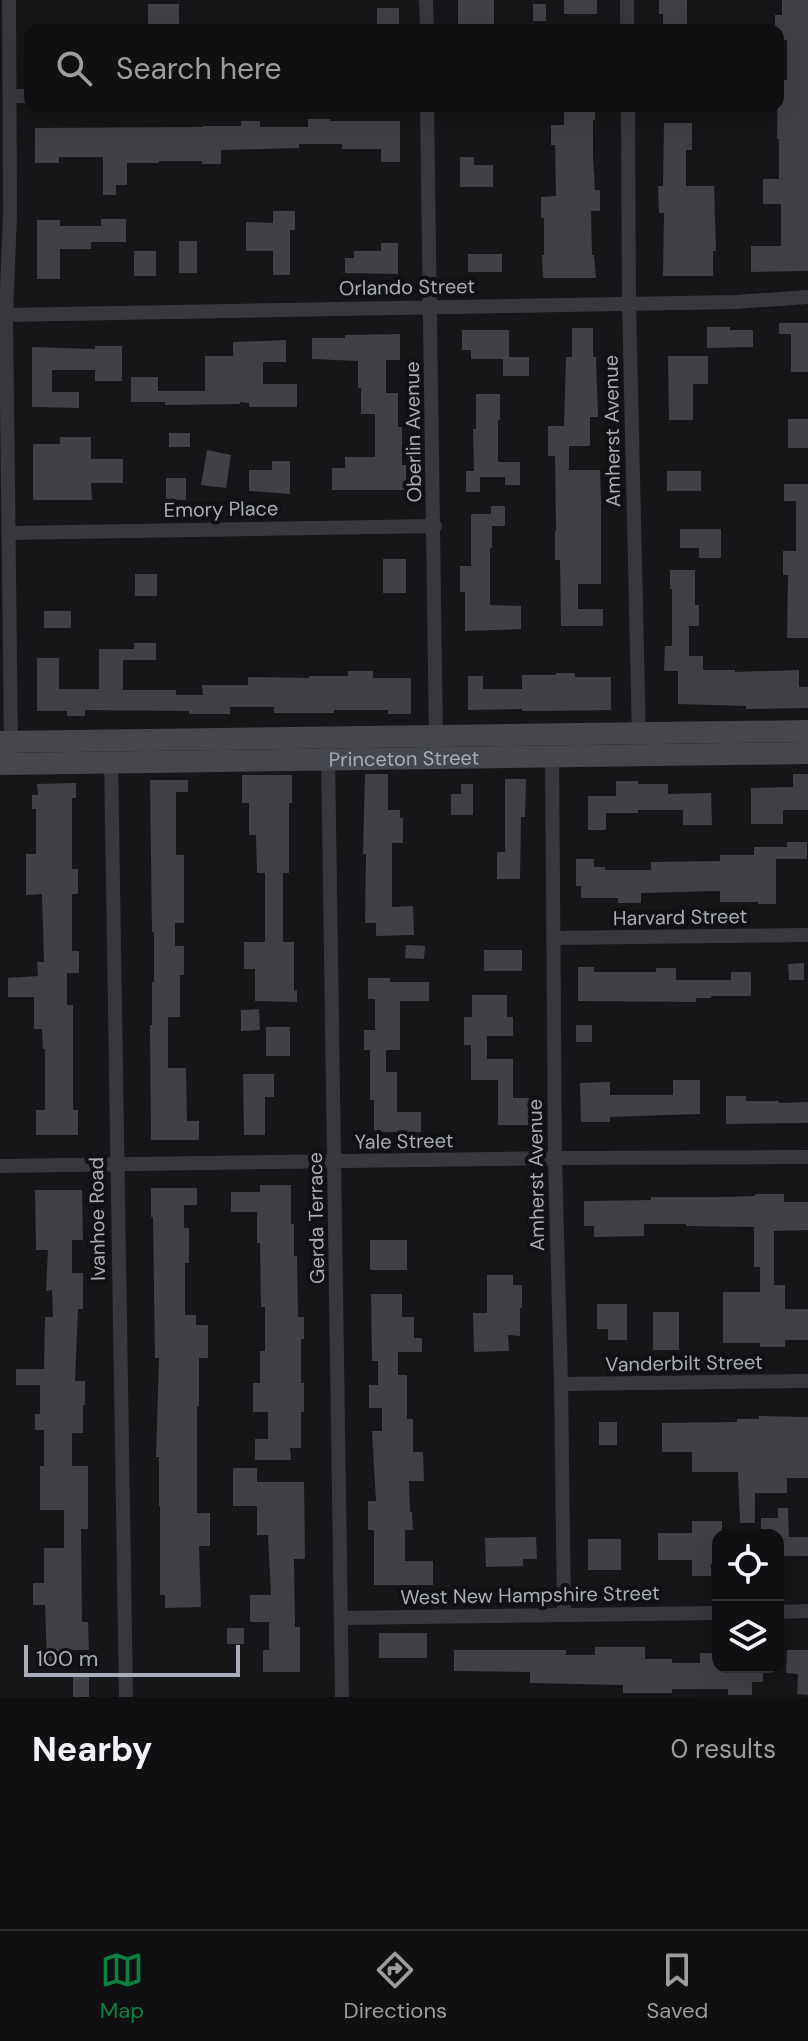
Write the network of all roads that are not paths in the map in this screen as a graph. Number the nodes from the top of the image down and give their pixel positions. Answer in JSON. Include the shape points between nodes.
{"nodes":[{"id":1,"x":9,"y":0,"type":"edge"},
{"id":2,"x":426,"y":0,"type":"edge"},
{"id":3,"x":627,"y":0,"type":"edge"},
{"id":4,"x":427,"y":24,"type":"edge"},
{"id":5,"x":627,"y":24,"type":"edge"},
{"id":6,"x":10,"y":96,"type":"junction"},
{"id":7,"x":24,"y":96,"type":"edge"},
{"id":8,"x":427,"y":112,"type":"edge"},
{"id":9,"x":628,"y":112,"type":"edge"},
{"id":10,"x":5,"y":214,"type":"edge"},
{"id":11,"x":808,"y":297,"type":"edge"},
{"id":12,"x":629,"y":302,"type":"junction"},
{"id":13,"x":431,"y":306,"type":"junction"},
{"id":14,"x":6,"y":315,"type":"junction"},
{"id":15,"x":435,"y":526,"type":"junction"},
{"id":16,"x":8,"y":533,"type":"junction"},
{"id":17,"x":808,"y":731,"type":"edge"},
{"id":18,"x":639,"y":744,"type":"junction"},
{"id":19,"x":551,"y":745,"type":"junction"},
{"id":20,"x":436,"y":747,"type":"junction"},
{"id":21,"x":328,"y":748,"type":"junction"},
{"id":22,"x":111,"y":751,"type":"junction"},
{"id":23,"x":6,"y":753,"type":"edge"},
{"id":24,"x":808,"y":753,"type":"edge"},
{"id":25,"x":808,"y":935,"type":"edge"},
{"id":26,"x":553,"y":938,"type":"junction"},
{"id":27,"x":808,"y":1157,"type":"edge"},
{"id":28,"x":555,"y":1158,"type":"junction"},
{"id":29,"x":335,"y":1162,"type":"junction"},
{"id":30,"x":116,"y":1165,"type":"junction"},
{"id":31,"x":0,"y":1166,"type":"edge"},
{"id":32,"x":808,"y":1381,"type":"edge"},
{"id":33,"x":561,"y":1384,"type":"junction"},
{"id":34,"x":808,"y":1611,"type":"edge"},
{"id":35,"x":784,"y":1612,"type":"edge"},
{"id":36,"x":712,"y":1613,"type":"edge"},
{"id":37,"x":564,"y":1615,"type":"junction"},
{"id":38,"x":342,"y":1618,"type":"junction"},
{"id":39,"x":126,"y":1697,"type":"edge"},
{"id":40,"x":342,"y":1697,"type":"edge"}],
"edges":[{"from":1,"to":6,"type":"street"},
{"from":2,"to":4,"type":"street"},
{"from":3,"to":5,"type":"street"},
{"from":6,"to":7,"type":"street"},
{"from":6,"to":10,"type":"street"},
{"from":8,"to":13,"type":"street","name":"Oberlin Avenue"},
{"from":9,"to":12,"type":"street","name":"Amherst Avenue"},
{"from":10,"to":14,"type":"street"},
{"from":11,"to":12,"type":"street","name":"Orlando Street"},
{"from":12,"to":13,"type":"street","name":"Orlando Street"},
{"from":12,"to":18,"type":"street","name":"Amherst Avenue"},
{"from":13,"to":14,"type":"street","name":"Orlando Street"},
{"from":13,"to":15,"type":"street","name":"Oberlin Avenue"},
{"from":14,"to":16,"type":"street"},
{"from":15,"to":16,"type":"street","name":"Emory Place"},
{"from":15,"to":20,"type":"street","name":"Oberlin Avenue"},
{"from":16,"to":23,"type":"street"},
{"from":17,"to":18,"type":"main road","name":"Princeton Street"},
{"from":18,"to":19,"type":"main road","name":"Princeton Street"},
{"from":18,"to":24,"type":"main road","name":"Princeton Street"},
{"from":19,"to":20,"type":"main road","name":"Princeton Street"},
{"from":19,"to":26,"type":"street","name":"Amherst Avenue"},
{"from":20,"to":21,"type":"main road","name":"Princeton Street"},
{"from":21,"to":22,"type":"main road","name":"Princeton Street"},
{"from":21,"to":29,"type":"street","name":"Gerda Terrace"},
{"from":22,"to":23,"type":"main road","name":"Princeton Street"},
{"from":22,"to":30,"type":"street","name":"Ivanhoe Road"},
{"from":25,"to":26,"type":"street","name":"Harvard Street"},
{"from":26,"to":28,"type":"street","name":"Amherst Avenue"},
{"from":27,"to":28,"type":"street","name":"Yale Street"},
{"from":28,"to":29,"type":"street","name":"Yale Street"},
{"from":28,"to":33,"type":"street","name":"Amherst Avenue"},
{"from":29,"to":30,"type":"street","name":"Yale Street"},
{"from":29,"to":38,"type":"street","name":"Gerda Terrace"},
{"from":30,"to":31,"type":"street","name":"Yale Street"},
{"from":30,"to":39,"type":"street","name":"Ivanhoe Road"},
{"from":32,"to":33,"type":"street","name":"Vanderbilt Street"},
{"from":33,"to":37,"type":"street","name":"Amherst Avenue"},
{"from":34,"to":35,"type":"street"},
{"from":36,"to":37,"type":"street","name":"West New Hampshire Street"},
{"from":37,"to":38,"type":"street","name":"West New Hampshire Street"},
{"from":38,"to":40,"type":"street","name":"Gerda Terrace"}]}
